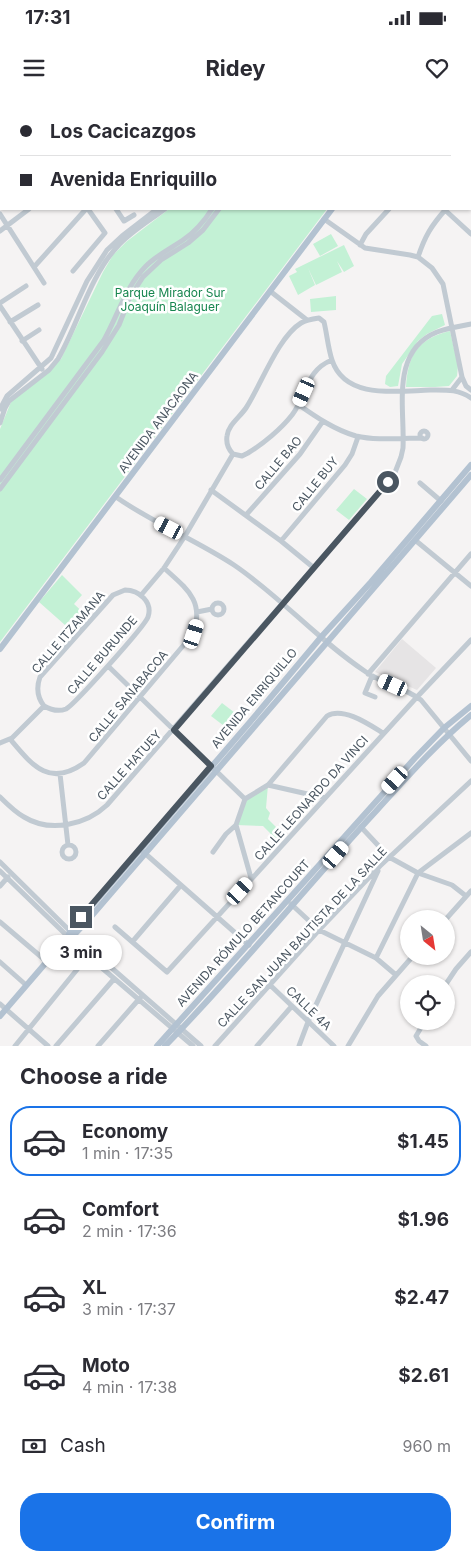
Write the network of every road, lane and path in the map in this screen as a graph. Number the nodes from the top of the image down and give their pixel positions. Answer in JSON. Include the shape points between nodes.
{"nodes":[{"id":1,"x":28,"y":210,"type":"edge"},
{"id":2,"x":86,"y":210,"type":"edge"},
{"id":3,"x":88,"y":210,"type":"edge"},
{"id":4,"x":117,"y":210,"type":"edge"},
{"id":5,"x":156,"y":210,"type":"edge"},
{"id":6,"x":164,"y":210,"type":"edge"},
{"id":7,"x":211,"y":210,"type":"edge"},
{"id":8,"x":218,"y":210,"type":"edge"},
{"id":9,"x":331,"y":210,"type":"edge"},
{"id":10,"x":388,"y":210,"type":"edge"},
{"id":11,"x":445,"y":210,"type":"edge"},
{"id":12,"x":447,"y":210,"type":"edge"},
{"id":13,"x":0,"y":214,"type":"edge"},
{"id":14,"x":134,"y":215,"type":"dead end"},
{"id":15,"x":324,"y":219,"type":"junction"},
{"id":16,"x":7,"y":224,"type":"junction"},
{"id":17,"x":0,"y":231,"type":"edge"},
{"id":18,"x":471,"y":234,"type":"edge"},
{"id":19,"x":360,"y":245,"type":"junction"},
{"id":20,"x":418,"y":258,"type":"junction"},
{"id":21,"x":34,"y":267,"type":"junction"},
{"id":22,"x":73,"y":271,"type":"dead end"},
{"id":23,"x":44,"y":283,"type":"dead end"},
{"id":24,"x":26,"y":286,"type":"dead end"},
{"id":25,"x":270,"y":291,"type":"junction"},
{"id":26,"x":38,"y":305,"type":"dead end"},
{"id":27,"x":0,"y":307,"type":"edge"},
{"id":28,"x":307,"y":320,"type":"junction"},
{"id":29,"x":10,"y":322,"type":"junction"},
{"id":30,"x":471,"y":324,"type":"edge"},
{"id":31,"x":452,"y":328,"type":"junction"},
{"id":32,"x":39,"y":330,"type":"dead end"},
{"id":33,"x":22,"y":342,"type":"junction"},
{"id":34,"x":332,"y":360,"type":"junction"},
{"id":35,"x":41,"y":368,"type":"junction"},
{"id":36,"x":47,"y":372,"type":"junction"},
{"id":37,"x":462,"y":377,"type":"junction"},
{"id":38,"x":452,"y":390,"type":"junction"},
{"id":39,"x":471,"y":390,"type":"edge"},
{"id":40,"x":402,"y":391,"type":"junction"},
{"id":41,"x":471,"y":398,"type":"edge"},
{"id":42,"x":1,"y":402,"type":"edge"},
{"id":43,"x":298,"y":405,"type":"junction"},
{"id":44,"x":0,"y":409,"type":"edge"},
{"id":45,"x":323,"y":421,"type":"junction"},
{"id":46,"x":0,"y":423,"type":"edge"},
{"id":47,"x":358,"y":436,"type":"junction"},
{"id":48,"x":403,"y":438,"type":"junction"},
{"id":49,"x":422,"y":438,"type":"dead end"},
{"id":50,"x":233,"y":454,"type":"junction"},
{"id":51,"x":471,"y":465,"type":"edge"},
{"id":52,"x":471,"y":475,"type":"edge"},
{"id":53,"x":0,"y":480,"type":"edge"},
{"id":54,"x":420,"y":483,"type":"dead end"},
{"id":55,"x":0,"y":489,"type":"edge"},
{"id":56,"x":211,"y":490,"type":"junction"},
{"id":57,"x":116,"y":497,"type":"junction"},
{"id":58,"x":441,"y":501,"type":"junction"},
{"id":59,"x":246,"y":515,"type":"junction"},
{"id":60,"x":185,"y":536,"type":"junction"},
{"id":61,"x":416,"y":540,"type":"junction"},
{"id":62,"x":281,"y":541,"type":"junction"},
{"id":63,"x":471,"y":554,"type":"edge"},
{"id":64,"x":164,"y":568,"type":"junction"},
{"id":65,"x":314,"y":568,"type":"junction"},
{"id":66,"x":455,"y":572,"type":"junction"},
{"id":67,"x":373,"y":584,"type":"junction"},
{"id":68,"x":471,"y":586,"type":"edge"},
{"id":69,"x":139,"y":593,"type":"junction"},
{"id":70,"x":283,"y":604,"type":"junction"},
{"id":71,"x":212,"y":610,"type":"dead end"},
{"id":72,"x":197,"y":612,"type":"junction"},
{"id":73,"x":322,"y":636,"type":"junction"},
{"id":74,"x":471,"y":640,"type":"edge"},
{"id":75,"x":328,"y":642,"type":"junction"},
{"id":76,"x":0,"y":649,"type":"edge"},
{"id":77,"x":108,"y":666,"type":"junction"},
{"id":78,"x":370,"y":675,"type":"junction"},
{"id":79,"x":374,"y":697,"type":"dead end"},
{"id":80,"x":417,"y":697,"type":"junction"},
{"id":81,"x":141,"y":698,"type":"junction"},
{"id":82,"x":44,"y":706,"type":"junction"},
{"id":83,"x":471,"y":706,"type":"edge"},
{"id":84,"x":471,"y":714,"type":"edge"},
{"id":85,"x":174,"y":730,"type":"junction"},
{"id":86,"x":446,"y":731,"type":"junction"},
{"id":87,"x":383,"y":734,"type":"junction"},
{"id":88,"x":10,"y":739,"type":"junction"},
{"id":89,"x":0,"y":743,"type":"edge"},
{"id":90,"x":471,"y":760,"type":"edge"},
{"id":91,"x":214,"y":769,"type":"junction"},
{"id":92,"x":60,"y":774,"type":"junction"},
{"id":93,"x":471,"y":781,"type":"edge"},
{"id":94,"x":398,"y":782,"type":"junction"},
{"id":95,"x":268,"y":785,"type":"junction"},
{"id":96,"x":0,"y":797,"type":"edge"},
{"id":97,"x":325,"y":798,"type":"junction"},
{"id":98,"x":245,"y":799,"type":"junction"},
{"id":99,"x":66,"y":824,"type":"junction"},
{"id":100,"x":236,"y":825,"type":"junction"},
{"id":101,"x":361,"y":827,"type":"junction"},
{"id":102,"x":471,"y":833,"type":"edge"},
{"id":103,"x":68,"y":845,"type":"dead end"},
{"id":104,"x":143,"y":851,"type":"junction"},
{"id":105,"x":213,"y":852,"type":"dead end"},
{"id":106,"x":389,"y":856,"type":"junction"},
{"id":107,"x":0,"y":862,"type":"edge"},
{"id":108,"x":380,"y":866,"type":"junction"},
{"id":109,"x":0,"y":871,"type":"edge"},
{"id":110,"x":418,"y":873,"type":"junction"},
{"id":111,"x":9,"y":876,"type":"junction"},
{"id":112,"x":252,"y":878,"type":"junction"},
{"id":113,"x":181,"y":885,"type":"junction"},
{"id":114,"x":0,"y":886,"type":"edge"},
{"id":115,"x":471,"y":891,"type":"edge"},
{"id":116,"x":466,"y":896,"type":"junction"},
{"id":117,"x":290,"y":903,"type":"junction"},
{"id":118,"x":454,"y":910,"type":"edge"},
{"id":119,"x":217,"y":917,"type":"junction"},
{"id":120,"x":0,"y":922,"type":"edge"},
{"id":121,"x":116,"y":927,"type":"dead end"},
{"id":122,"x":319,"y":930,"type":"junction"},
{"id":123,"x":70,"y":934,"type":"junction"},
{"id":124,"x":133,"y":942,"type":"junction"},
{"id":125,"x":344,"y":942,"type":"junction"},
{"id":126,"x":251,"y":947,"type":"junction"},
{"id":127,"x":471,"y":952,"type":"edge"},
{"id":128,"x":88,"y":956,"type":"junction"},
{"id":129,"x":376,"y":958,"type":"junction"},
{"id":130,"x":46,"y":961,"type":"junction"},
{"id":131,"x":0,"y":962,"type":"edge"},
{"id":132,"x":405,"y":965,"type":"edge"},
{"id":133,"x":396,"y":975,"type":"junction"},
{"id":134,"x":452,"y":975,"type":"edge"},
{"id":135,"x":114,"y":979,"type":"junction"},
{"id":136,"x":26,"y":985,"type":"junction"},
{"id":137,"x":270,"y":985,"type":"junction"},
{"id":138,"x":140,"y":998,"type":"junction"},
{"id":139,"x":0,"y":1004,"type":"edge"},
{"id":140,"x":292,"y":1006,"type":"junction"},
{"id":141,"x":6,"y":1009,"type":"junction"},
{"id":142,"x":0,"y":1016,"type":"edge"},
{"id":143,"x":308,"y":1022,"type":"junction"},
{"id":144,"x":176,"y":1029,"type":"junction"},
{"id":145,"x":29,"y":1030,"type":"junction"},
{"id":146,"x":420,"y":1030,"type":"edge"},
{"id":147,"x":15,"y":1046,"type":"edge"},
{"id":148,"x":48,"y":1046,"type":"edge"},
{"id":149,"x":56,"y":1046,"type":"edge"},
{"id":150,"x":98,"y":1046,"type":"edge"},
{"id":151,"x":157,"y":1046,"type":"edge"},
{"id":152,"x":165,"y":1046,"type":"edge"},
{"id":153,"x":193,"y":1046,"type":"edge"},
{"id":154,"x":201,"y":1046,"type":"edge"},
{"id":155,"x":215,"y":1046,"type":"edge"},
{"id":156,"x":257,"y":1046,"type":"edge"},
{"id":157,"x":299,"y":1046,"type":"edge"},
{"id":158,"x":334,"y":1046,"type":"edge"},
{"id":159,"x":348,"y":1046,"type":"edge"},
{"id":160,"x":426,"y":1046,"type":"edge"}],
"edges":[{"from":1,"to":16,"type":"street"},
{"from":2,"to":21,"type":"street"},
{"from":3,"to":22,"type":"street","via":[[105,234]]},
{"from":4,"to":14,"type":"street","via":[[124,221]]},
{"from":5,"to":35,"type":"street","via":[[100,258],[54,354]]},
{"from":6,"to":36,"type":"street","via":[[122,241],[111,254],[65,347]]},
{"from":7,"to":53,"type":"street","via":[[185,238],[144,267],[127,291],[104,340]]},
{"from":8,"to":55,"type":"street","via":[[203,230],[143,277],[102,352]]},
{"from":9,"to":15,"type":"main road","name":"AVENIDA ANACAONA"},
{"from":10,"to":19,"type":"street"},
{"from":11,"to":20,"type":"street","via":[[424,238]]},
{"from":12,"to":18,"type":"street"},
{"from":13,"to":16,"type":"street"},
{"from":15,"to":19,"type":"street"},
{"from":15,"to":25,"type":"main road","name":"AVENIDA ANACAONA"},
{"from":16,"to":17,"type":"street"},
{"from":16,"to":21,"type":"street"},
{"from":19,"to":20,"type":"street"},
{"from":20,"to":31,"type":"street","via":[[440,277]]},
{"from":21,"to":23,"type":"street"},
{"from":24,"to":27,"type":"street"},
{"from":25,"to":28,"type":"street"},
{"from":25,"to":57,"type":"main road","name":"AVENIDA ANACAONA"},
{"from":26,"to":29,"type":"street"},
{"from":27,"to":29,"type":"street"},
{"from":28,"to":34,"type":"street","via":[[319,318],[324,322]]},
{"from":28,"to":50,"type":"street","via":[[288,334],[246,408],[229,430],[228,448]]},
{"from":29,"to":33,"type":"street"},
{"from":30,"to":31,"type":"street","name":"CALLE HATUEY"},
{"from":31,"to":37,"type":"street"},
{"from":31,"to":40,"type":"street","name":"CALLE HATUEY","via":[[430,336],[415,348],[408,358]]},
{"from":32,"to":33,"type":"street"},
{"from":33,"to":35,"type":"street"},
{"from":34,"to":40,"type":"street","via":[[344,379],[354,386],[366,390]]},
{"from":34,"to":43,"type":"street","via":[[313,373]]},
{"from":35,"to":36,"type":"street"},
{"from":35,"to":42,"type":"street"},
{"from":36,"to":46,"type":"street","via":[[9,401]]},
{"from":37,"to":38,"type":"street"},
{"from":37,"to":39,"type":"street"},
{"from":38,"to":40,"type":"street"},
{"from":38,"to":41,"type":"street"},
{"from":40,"to":48,"type":"street","name":"CALLE HATUEY"},
{"from":42,"to":44,"type":"street"},
{"from":43,"to":45,"type":"street"},
{"from":43,"to":50,"type":"street","via":[[286,422],[253,450],[242,456]]},
{"from":45,"to":47,"type":"street"},
{"from":45,"to":59,"type":"street","name":"CALLE BAO","via":[[300,454]]},
{"from":47,"to":48,"type":"street"},
{"from":47,"to":62,"type":"street","name":"CALLE BUY","via":[[345,464]]},
{"from":48,"to":49,"type":"street"},
{"from":48,"to":65,"type":"street","name":"CALLE HATUEY","via":[[401,457],[394,475]]},
{"from":50,"to":56,"type":"street"},
{"from":51,"to":58,"type":"main road","name":"AVENIDA ENRIQUILLO"},
{"from":52,"to":61,"type":"main road","name":"AVENIDA ENRIQUILLO"},
{"from":54,"to":58,"type":"street"},
{"from":56,"to":59,"type":"street"},
{"from":56,"to":60,"type":"street"},
{"from":57,"to":60,"type":"street"},
{"from":57,"to":76,"type":"main road","name":"AVENIDA ANACAONA"},
{"from":58,"to":67,"type":"main road","name":"AVENIDA ENRIQUILLO"},
{"from":59,"to":62,"type":"street"},
{"from":60,"to":64,"type":"street"},
{"from":60,"to":70,"type":"street","via":[[234,565]]},
{"from":61,"to":66,"type":"street"},
{"from":61,"to":67,"type":"main road","name":"AVENIDA ENRIQUILLO"},
{"from":62,"to":65,"type":"street"},
{"from":63,"to":66,"type":"street"},
{"from":64,"to":69,"type":"street"},
{"from":64,"to":72,"type":"street","via":[[187,589],[195,601]]},
{"from":65,"to":70,"type":"street","name":"CALLE HATUEY"},
{"from":66,"to":68,"type":"street"},
{"from":66,"to":78,"type":"street"},
{"from":67,"to":73,"type":"main road","name":"AVENIDA ENRIQUILLO"},
{"from":67,"to":75,"type":"main road","name":"AVENIDA ENRIQUILLO"},
{"from":69,"to":77,"type":"street","name":"CALLE BURUNDE","via":[[148,605],[148,618]]},
{"from":69,"to":82,"type":"street","name":"CALLE ITZAMANA","via":[[125,590],[113,595],[44,672],[37,690]]},
{"from":70,"to":73,"type":"street"},
{"from":70,"to":85,"type":"street","name":"CALLE HATUEY"},
{"from":71,"to":72,"type":"street"},
{"from":72,"to":81,"type":"street","name":"CALLE SANABACOA","via":[[194,634]]},
{"from":73,"to":75,"type":"street"},
{"from":73,"to":91,"type":"main road","name":"AVENIDA ENRIQUILLO"},
{"from":74,"to":80,"type":"street","name":"CALLE LEONARDO DA VINCI"},
{"from":75,"to":78,"type":"street"},
{"from":75,"to":91,"type":"main road","name":"AVENIDA ENRIQUILLO"},
{"from":77,"to":81,"type":"street"},
{"from":77,"to":82,"type":"street","name":"CALLE BURUNDE","via":[[68,708],[55,710]]},
{"from":78,"to":79,"type":"street","via":[[365,693]]},
{"from":78,"to":80,"type":"street"},
{"from":80,"to":86,"type":"street"},
{"from":80,"to":87,"type":"street","name":"CALLE LEONARDO DA VINCI"},
{"from":81,"to":85,"type":"street"},
{"from":81,"to":92,"type":"street","name":"CALLE SANABACOA","via":[[84,763]]},
{"from":82,"to":88,"type":"street"},
{"from":83,"to":86,"type":"main road","name":"AVENIDA RÓMULO BETANCOURT"},
{"from":84,"to":86,"type":"main road","name":"AVENIDA RÓMULO BETANCOURT"},
{"from":85,"to":91,"type":"street"},
{"from":85,"to":99,"type":"street","name":"CALLE HATUEY","via":[[102,810],[90,818]]},
{"from":86,"to":90,"type":"street"},
{"from":86,"to":94,"type":"main road","name":"AVENIDA RÓMULO BETANCOURT"},
{"from":87,"to":95,"type":"street","via":[[360,719],[336,712],[331,714]]},
{"from":87,"to":97,"type":"street","name":"CALLE LEONARDO DA VINCI"},
{"from":88,"to":89,"type":"street"},
{"from":88,"to":92,"type":"street","via":[[31,764]]},
{"from":91,"to":98,"type":"street"},
{"from":91,"to":104,"type":"main road","name":"AVENIDA ENRIQUILLO"},
{"from":92,"to":99,"type":"street"},
{"from":93,"to":106,"type":"street","name":"CALLE SAN JUAN BAUTISTA DE LA SALLE"},
{"from":94,"to":101,"type":"main road","name":"AVENIDA RÓMULO BETANCOURT"},
{"from":94,"to":117,"type":"main road","name":"AVENIDA RÓMULO BETANCOURT"},
{"from":95,"to":97,"type":"street"},
{"from":95,"to":98,"type":"street"},
{"from":96,"to":99,"type":"street","name":"CALLE HATUEY","via":[[23,817],[40,823]]},
{"from":97,"to":112,"type":"street","name":"CALLE LEONARDO DA VINCI"},
{"from":98,"to":100,"type":"street"},
{"from":99,"to":103,"type":"street"},
{"from":100,"to":105,"type":"street"},
{"from":100,"to":112,"type":"street"},
{"from":101,"to":106,"type":"street"},
{"from":101,"to":117,"type":"main road","name":"AVENIDA RÓMULO BETANCOURT"},
{"from":102,"to":110,"type":"street"},
{"from":104,"to":113,"type":"street"},
{"from":104,"to":123,"type":"main road","name":"AVENIDA ENRIQUILLO"},
{"from":106,"to":108,"type":"street","name":"CALLE SAN JUAN BAUTISTA DE LA SALLE"},
{"from":106,"to":110,"type":"street"},
{"from":107,"to":111,"type":"street"},
{"from":108,"to":122,"type":"street","name":"CALLE SAN JUAN BAUTISTA DE LA SALLE"},
{"from":108,"to":125,"type":"street"},
{"from":109,"to":111,"type":"street"},
{"from":110,"to":116,"type":"street","via":[[452,885]]},
{"from":110,"to":129,"type":"street"},
{"from":111,"to":114,"type":"street"},
{"from":111,"to":123,"type":"street"},
{"from":112,"to":119,"type":"street","name":"CALLE LEONARDO DA VINCI"},
{"from":113,"to":119,"type":"street"},
{"from":113,"to":124,"type":"street"},
{"from":115,"to":116,"type":"street"},
{"from":116,"to":118,"type":"street"},
{"from":117,"to":122,"type":"street"},
{"from":117,"to":126,"type":"main road","name":"AVENIDA RÓMULO BETANCOURT"},
{"from":119,"to":124,"type":"street","name":"CALLE LEONARDO DA VINCI","via":[[168,972]]},
{"from":119,"to":126,"type":"street"},
{"from":120,"to":130,"type":"street"},
{"from":121,"to":124,"type":"street"},
{"from":122,"to":125,"type":"street"},
{"from":122,"to":137,"type":"street","name":"CALLE SAN JUAN BAUTISTA DE LA SALLE"},
{"from":123,"to":128,"type":"street"},
{"from":123,"to":130,"type":"main road","name":"AVENIDA ENRIQUILLO"},
{"from":123,"to":138,"type":"street"},
{"from":125,"to":129,"type":"street"},
{"from":125,"to":143,"type":"street"},
{"from":126,"to":144,"type":"main road","name":"AVENIDA RÓMULO BETANCOURT"},
{"from":127,"to":134,"type":"street"},
{"from":128,"to":135,"type":"street"},
{"from":128,"to":145,"type":"street"},
{"from":129,"to":133,"type":"street"},
{"from":130,"to":136,"type":"main road","name":"AVENIDA ENRIQUILLO"},
{"from":131,"to":136,"type":"street"},
{"from":132,"to":133,"type":"street"},
{"from":133,"to":159,"type":"street","via":[[378,996]]},
{"from":135,"to":138,"type":"street"},
{"from":135,"to":149,"type":"street"},
{"from":136,"to":141,"type":"main road","name":"AVENIDA ENRIQUILLO"},
{"from":137,"to":140,"type":"street","name":"CALLE 4A"},
{"from":137,"to":155,"type":"street","name":"CALLE SAN JUAN BAUTISTA DE LA SALLE"},
{"from":138,"to":144,"type":"street"},
{"from":138,"to":150,"type":"street"},
{"from":139,"to":141,"type":"street"},
{"from":140,"to":143,"type":"street","name":"CALLE 4A"},
{"from":140,"to":156,"type":"street"},
{"from":141,"to":142,"type":"main road","name":"AVENIDA ENRIQUILLO"},
{"from":141,"to":145,"type":"street"},
{"from":143,"to":157,"type":"street"},
{"from":143,"to":158,"type":"street","name":"CALLE 4A"},
{"from":144,"to":151,"type":"main road","name":"AVENIDA RÓMULO BETANCOURT"},
{"from":144,"to":152,"type":"main road","name":"AVENIDA RÓMULO BETANCOURT"},
{"from":144,"to":153,"type":"street"},
{"from":144,"to":154,"type":"street"},
{"from":145,"to":147,"type":"street"},
{"from":145,"to":148,"type":"street"},
{"from":146,"to":160,"type":"street","via":[[416,1036]]}]}
